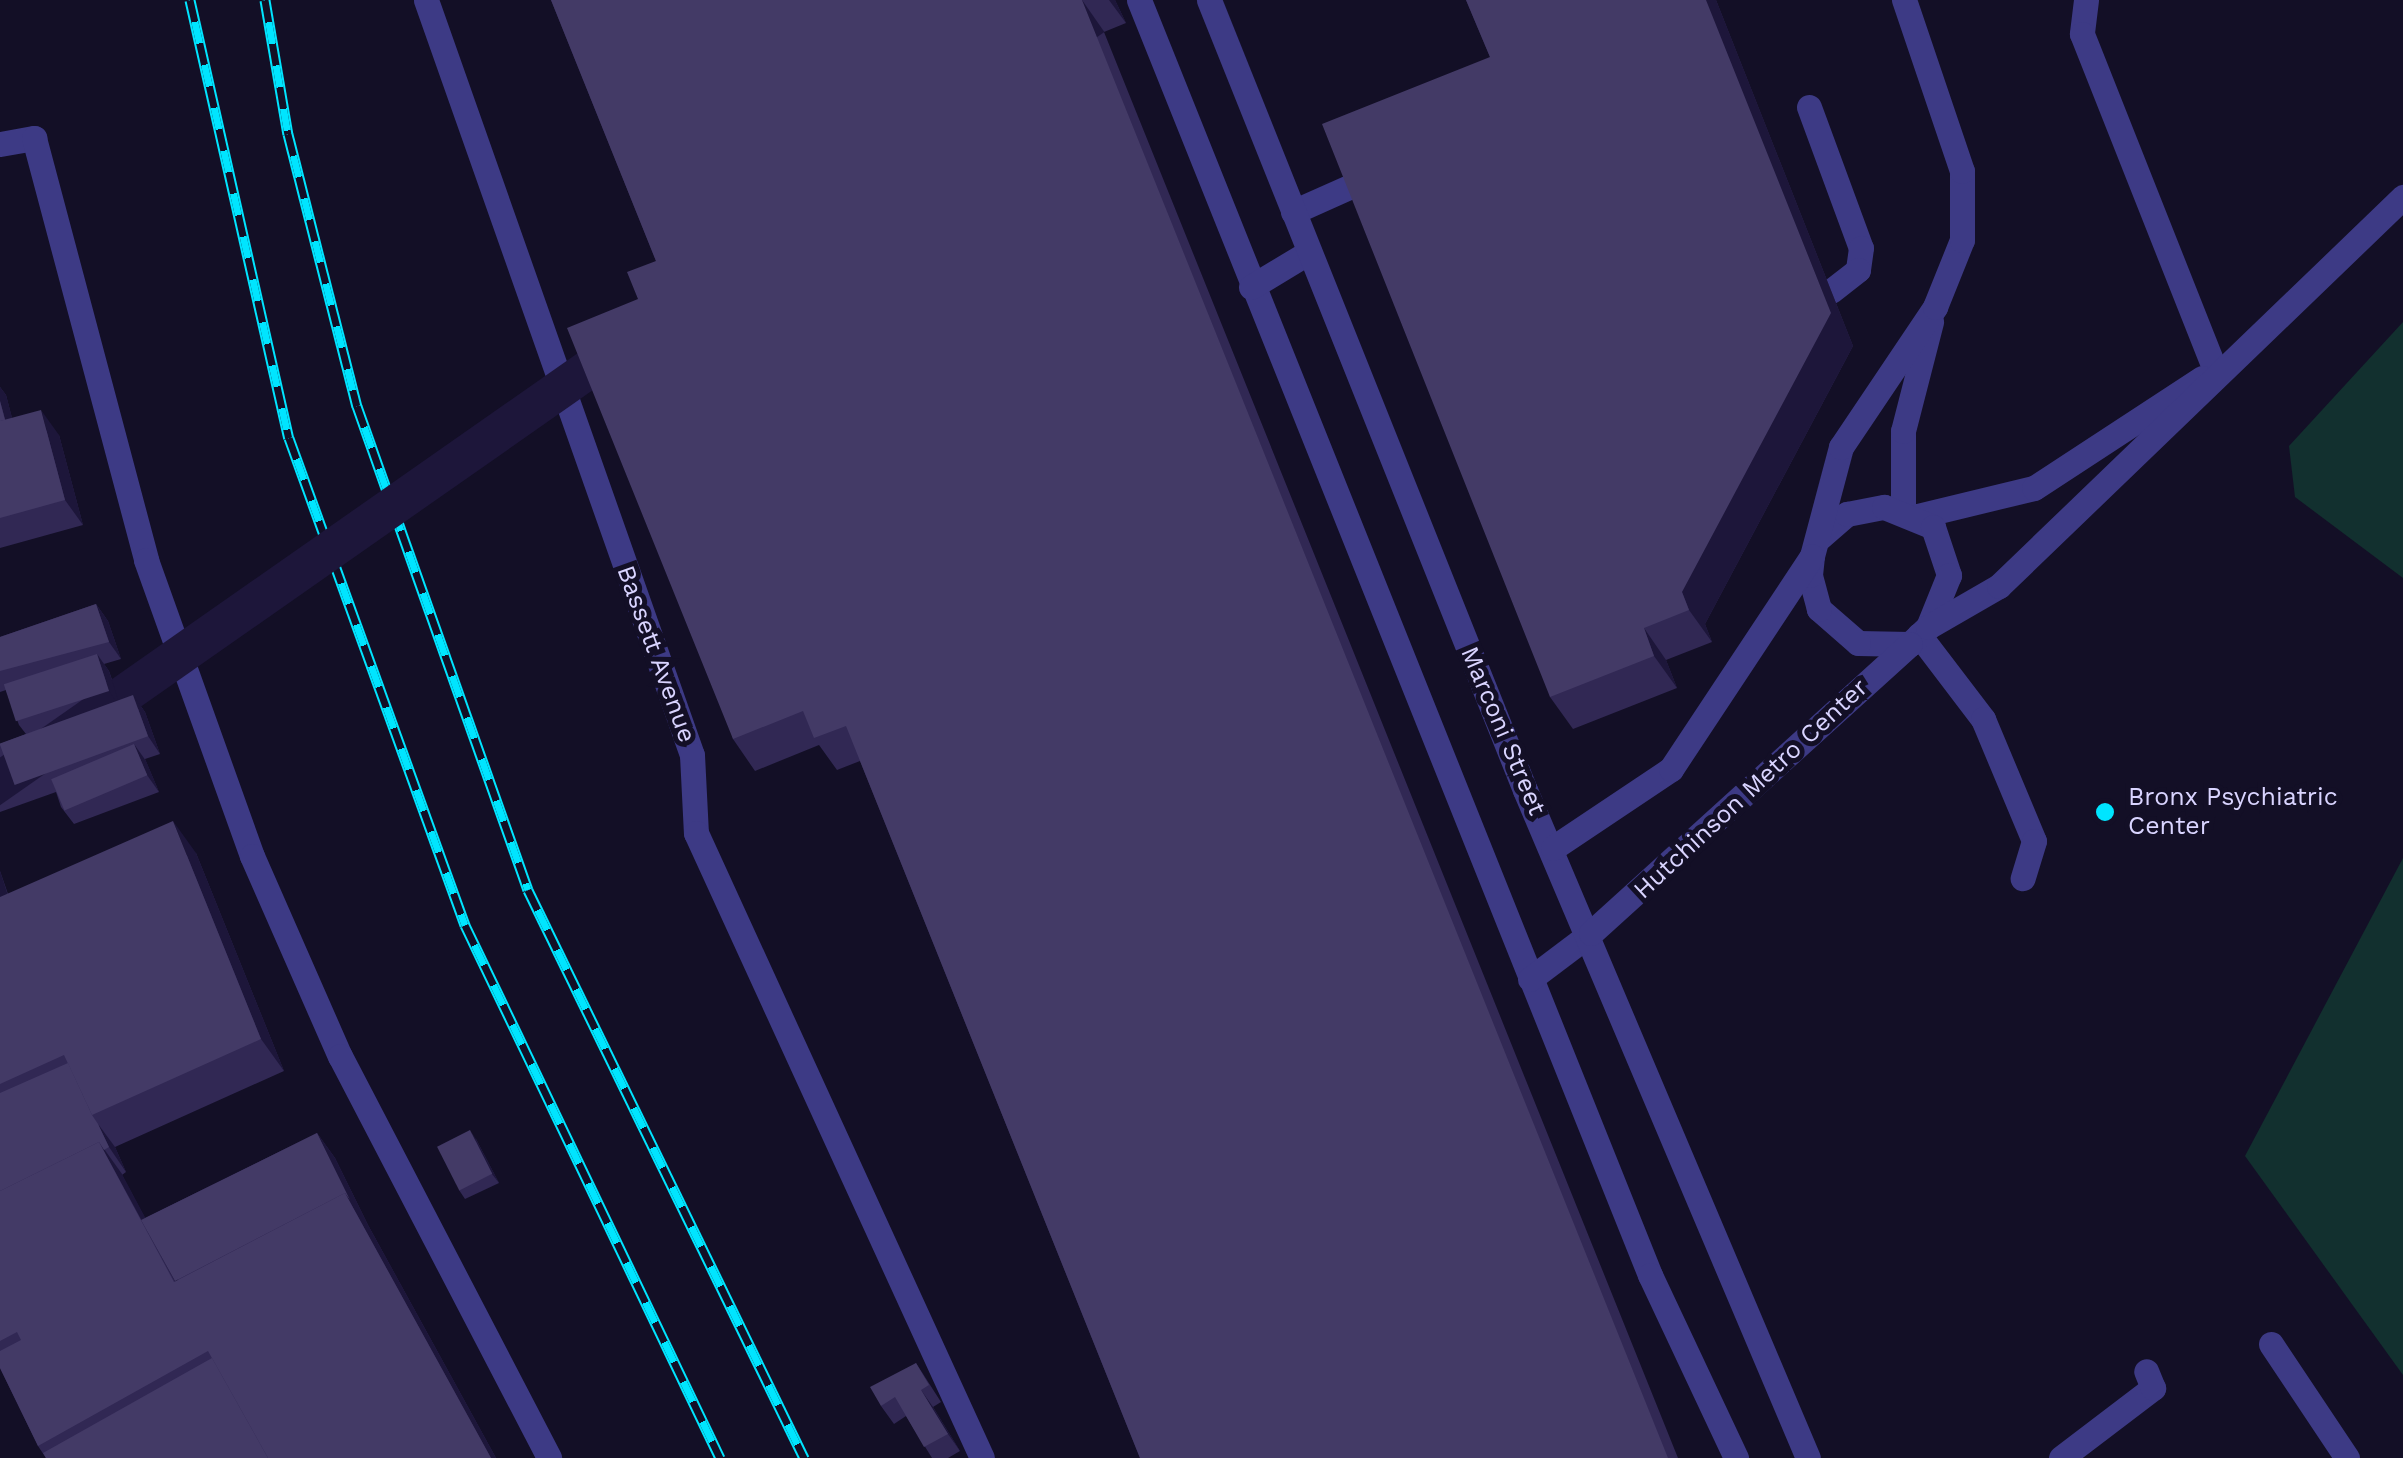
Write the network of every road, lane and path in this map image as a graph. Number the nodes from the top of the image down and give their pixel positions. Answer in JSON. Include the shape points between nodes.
{"nodes":[{"id":1,"x":426,"y":0,"type":"edge"},
{"id":2,"x":1138,"y":0,"type":"edge"},
{"id":3,"x":1209,"y":0,"type":"edge"},
{"id":4,"x":1904,"y":0,"type":"edge"},
{"id":5,"x":2086,"y":0,"type":"edge"},
{"id":6,"x":1808,"y":107,"type":"dead end"},
{"id":7,"x":0,"y":144,"type":"edge"},
{"id":8,"x":1356,"y":184,"type":"edge"},
{"id":9,"x":2403,"y":197,"type":"edge"},
{"id":10,"x":1293,"y":212,"type":"junction"},
{"id":11,"x":1308,"y":252,"type":"junction"},
{"id":12,"x":1251,"y":288,"type":"junction"},
{"id":13,"x":1831,"y":291,"type":"dead end"},
{"id":14,"x":1935,"y":307,"type":"junction"},
{"id":15,"x":2215,"y":370,"type":"junction"},
{"id":16,"x":1911,"y":512,"type":"junction"},
{"id":17,"x":1815,"y":547,"type":"junction"},
{"id":18,"x":1919,"y":636,"type":"junction"},
{"id":19,"x":1553,"y":848,"type":"junction"},
{"id":20,"x":2023,"y":878,"type":"dead end"},
{"id":21,"x":1591,"y":932,"type":"junction"},
{"id":22,"x":1530,"y":980,"type":"junction"},
{"id":23,"x":2270,"y":1344,"type":"dead end"},
{"id":24,"x":2146,"y":1371,"type":"dead end"},
{"id":25,"x":549,"y":1458,"type":"edge"},
{"id":26,"x":982,"y":1458,"type":"edge"},
{"id":27,"x":1736,"y":1458,"type":"edge"},
{"id":28,"x":1808,"y":1458,"type":"edge"},
{"id":29,"x":2062,"y":1458,"type":"edge"},
{"id":30,"x":2347,"y":1458,"type":"edge"}],
"edges":[{"from":1,"to":26,"type":"street","name":"Bassett Avenue","via":[[692,755],[696,832]]},
{"from":2,"to":12,"type":"street"},
{"from":3,"to":10,"type":"street","name":"Marconi Street"},
{"from":4,"to":14,"type":"street","name":"Hutchinson Metro Center","via":[[1965,190],[1962,240]]},
{"from":5,"to":15,"type":"street","via":[[2082,34]]},
{"from":6,"to":13,"type":"street","via":[[1861,248],[1858,270]]},
{"from":7,"to":25,"type":"street","via":[[34,138],[146,560],[252,856],[340,1056]]},
{"from":8,"to":10,"type":"street"},
{"from":9,"to":15,"type":"street","name":"Hutchinson Metro Center"},
{"from":10,"to":11,"type":"street","name":"Marconi Street"},
{"from":11,"to":12,"type":"street"},
{"from":11,"to":19,"type":"street","name":"Marconi Street"},
{"from":12,"to":22,"type":"street"},
{"from":14,"to":16,"type":"street","name":"Hutchinson Metro Center","via":[[1903,432]]},
{"from":14,"to":17,"type":"street","name":"Hutchinson Metro Center","via":[[1841,447]]},
{"from":15,"to":16,"type":"street","name":"Hutchinson Metro Center","via":[[2034,488]]},
{"from":15,"to":18,"type":"street","name":"Hutchinson Metro Center","via":[[2161,435],[1999,586]]},
{"from":16,"to":17,"type":"street","name":"Hutchinson Metro Center","via":[[1847,514]]},
{"from":16,"to":18,"type":"street","via":[[1948,560]]},
{"from":17,"to":18,"type":"street","name":"Hutchinson Metro Center","via":[[1812,592],[1827,621],[1858,643]]},
{"from":17,"to":19,"type":"street","name":"Hutchinson Metro Center","via":[[1671,769]]},
{"from":18,"to":20,"type":"street","via":[[1990,736],[2034,841]]},
{"from":18,"to":21,"type":"street","name":"Hutchinson Metro Center"},
{"from":19,"to":21,"type":"street","name":"Marconi Street"},
{"from":21,"to":22,"type":"street","name":"Hutchinson Metro Center"},
{"from":21,"to":28,"type":"street","name":"Marconi Street"},
{"from":22,"to":27,"type":"street"},
{"from":23,"to":30,"type":"street"},
{"from":24,"to":29,"type":"street","via":[[2152,1388]]}]}
